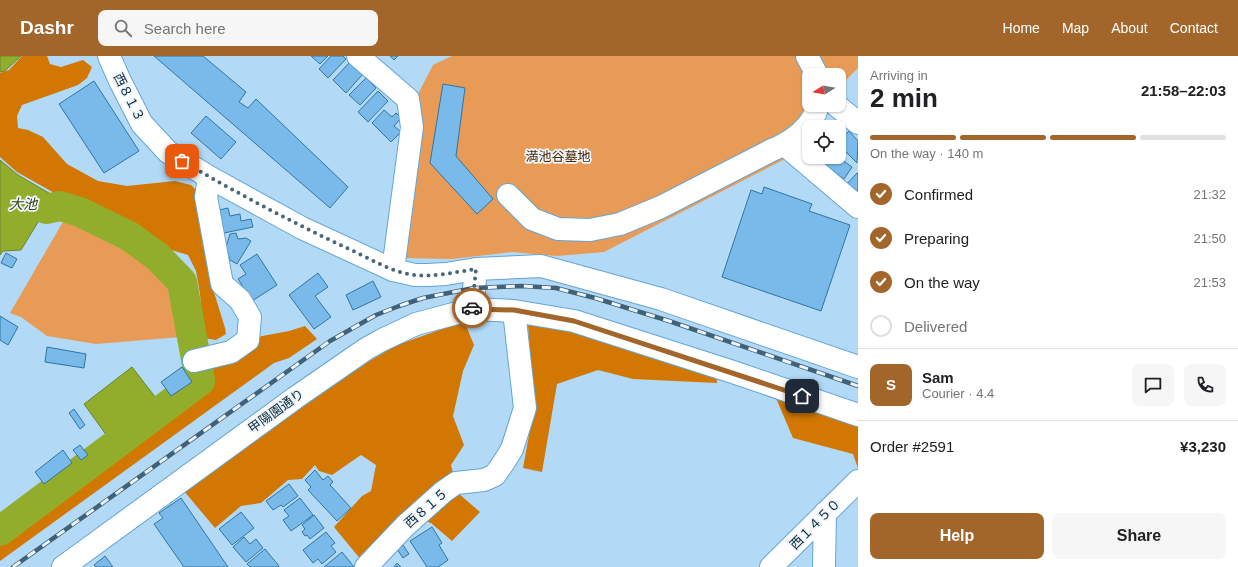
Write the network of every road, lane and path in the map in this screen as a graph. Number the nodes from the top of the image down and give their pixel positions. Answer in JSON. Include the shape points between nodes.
{"nodes":[{"id":1,"x":109,"y":56,"type":"edge"},
{"id":2,"x":358,"y":56,"type":"edge"},
{"id":3,"x":807,"y":56,"type":"edge"},
{"id":4,"x":813,"y":68,"type":"edge"},
{"id":5,"x":815,"y":112,"type":"edge"},
{"id":6,"x":845,"y":112,"type":"edge"},
{"id":7,"x":858,"y":122,"type":"edge"},
{"id":8,"x":785,"y":144,"type":"junction"},
{"id":9,"x":209,"y":177,"type":"junction"},
{"id":10,"x":508,"y":195,"type":"dead end"},
{"id":11,"x":858,"y":207,"type":"edge"},
{"id":12,"x":476,"y":269,"type":"junction"},
{"id":13,"x":394,"y":270,"type":"junction"},
{"id":14,"x":472,"y":309,"type":"junction"},
{"id":15,"x":514,"y":310,"type":"junction"},
{"id":16,"x":194,"y":362,"type":"dead end"},
{"id":17,"x":858,"y":367,"type":"edge"},
{"id":18,"x":858,"y":415,"type":"edge"},
{"id":19,"x":858,"y":481,"type":"edge"},
{"id":20,"x":825,"y":513,"type":"junction"},
{"id":21,"x":63,"y":567,"type":"edge"},
{"id":22,"x":366,"y":567,"type":"edge"},
{"id":23,"x":771,"y":567,"type":"edge"},
{"id":24,"x":824,"y":567,"type":"edge"}],
"edges":[{"from":1,"to":9,"type":"street","name":"西８１３","via":[[142,124],[168,152]]},
{"from":2,"to":13,"type":"street","via":[[408,99],[412,126]]},
{"from":3,"to":4,"type":"street"},
{"from":5,"to":8,"type":"street","via":[[806,128]]},
{"from":6,"to":7,"type":"street"},
{"from":8,"to":10,"type":"street","via":[[661,207],[620,224],[590,230],[558,229],[532,219]]},
{"from":8,"to":11,"type":"street"},
{"from":9,"to":13,"type":"street","name":"西８１３","via":[[302,228]]},
{"from":9,"to":16,"type":"street","via":[[206,197],[222,284],[240,300],[250,317],[248,340],[231,352]]},
{"from":12,"to":13,"type":"street","name":"西８１３","via":[[422,275]]},
{"from":12,"to":14,"type":"street"},
{"from":12,"to":17,"type":"street","name":"西８１３","via":[[541,266],[661,299]]},
{"from":14,"to":15,"type":"street","name":"甲陽園通り"},
{"from":14,"to":21,"type":"street","name":"甲陽園通り","via":[[416,324],[366,349],[294,398]]},
{"from":15,"to":18,"type":"street","name":"甲陽園通り","via":[[574,321]]},
{"from":15,"to":22,"type":"street","name":"西８１５","via":[[525,408],[512,449],[495,475],[484,480],[456,483],[443,492],[405,526]]},
{"from":19,"to":20,"type":"street","name":"西１４５０"},
{"from":20,"to":23,"type":"street","name":"西１４５０"},
{"from":20,"to":24,"type":"street"}]}
